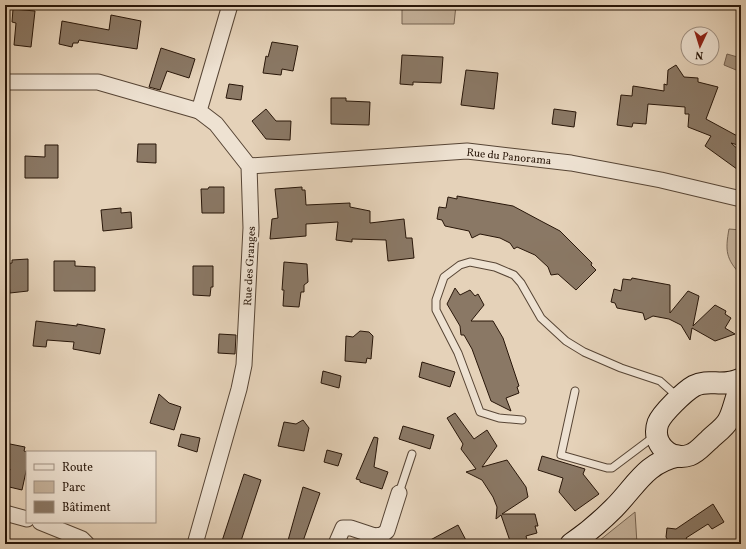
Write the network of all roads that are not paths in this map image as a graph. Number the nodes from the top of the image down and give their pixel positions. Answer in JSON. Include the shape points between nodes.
{"nodes":[{"id":1,"x":230,"y":5,"type":"edge"},
{"id":2,"x":5,"y":82,"type":"edge"},
{"id":3,"x":199,"y":111,"type":"junction"},
{"id":4,"x":250,"y":166,"type":"junction"},
{"id":5,"x":741,"y":199,"type":"edge"},
{"id":6,"x":741,"y":379,"type":"edge"},
{"id":7,"x":716,"y":384,"type":"junction"},
{"id":8,"x":741,"y":387,"type":"edge"},
{"id":9,"x":575,"y":391,"type":"dead end"},
{"id":10,"x":679,"y":399,"type":"junction"},
{"id":11,"x":731,"y":414,"type":"junction"},
{"id":12,"x":522,"y":420,"type":"dead end"},
{"id":13,"x":658,"y":439,"type":"junction"},
{"id":14,"x":412,"y":454,"type":"dead end"},
{"id":15,"x":678,"y":456,"type":"junction"},
{"id":16,"x":643,"y":476,"type":"junction"},
{"id":17,"x":399,"y":493,"type":"joint"},
{"id":18,"x":5,"y":513,"type":"edge"},
{"id":19,"x":26,"y":519,"type":"edge"},
{"id":20,"x":42,"y":523,"type":"edge"},
{"id":21,"x":87,"y":544,"type":"edge"},
{"id":22,"x":195,"y":544,"type":"edge"},
{"id":23,"x":336,"y":544,"type":"edge"},
{"id":24,"x":571,"y":544,"type":"edge"}],
"edges":[{"from":1,"to":3,"type":"street"},
{"from":2,"to":3,"type":"street","via":[[98,82]]},
{"from":3,"to":4,"type":"street","via":[[216,124]]},
{"from":4,"to":5,"type":"street","name":"Rue du Panorama","via":[[467,151],[571,163],[661,180]]},
{"from":4,"to":22,"type":"street","name":"Rue des Granges","via":[[251,228],[244,365]]},
{"from":6,"to":7,"type":"main road"},
{"from":7,"to":10,"type":"main road","via":[[709,382],[695,385]]},
{"from":7,"to":11,"type":"main road","via":[[727,391],[731,398]]},
{"from":8,"to":11,"type":"main road"},
{"from":9,"to":13,"type":"lane","via":[[561,454],[612,468],[648,441]]},
{"from":10,"to":12,"type":"lane","via":[[660,381],[597,358],[566,341],[541,318],[521,283],[510,273],[485,263],[470,262],[460,265],[444,277],[436,300],[436,310],[458,353],[480,412],[499,418]]},
{"from":10,"to":13,"type":"main road","via":[[658,422]]},
{"from":11,"to":15,"type":"main road","via":[[726,424],[697,451]]},
{"from":13,"to":15,"type":"main road","via":[[662,449]]},
{"from":13,"to":16,"type":"main road","via":[[653,460]]},
{"from":14,"to":17,"type":"lane"},
{"from":15,"to":16,"type":"main road","via":[[656,463]]},
{"from":16,"to":24,"type":"main road","via":[[615,507]]},
{"from":17,"to":23,"type":"street","via":[[387,531],[375,536],[343,528]]},
{"from":18,"to":19,"type":"street"},
{"from":20,"to":21,"type":"street","via":[[82,539]]}]}
